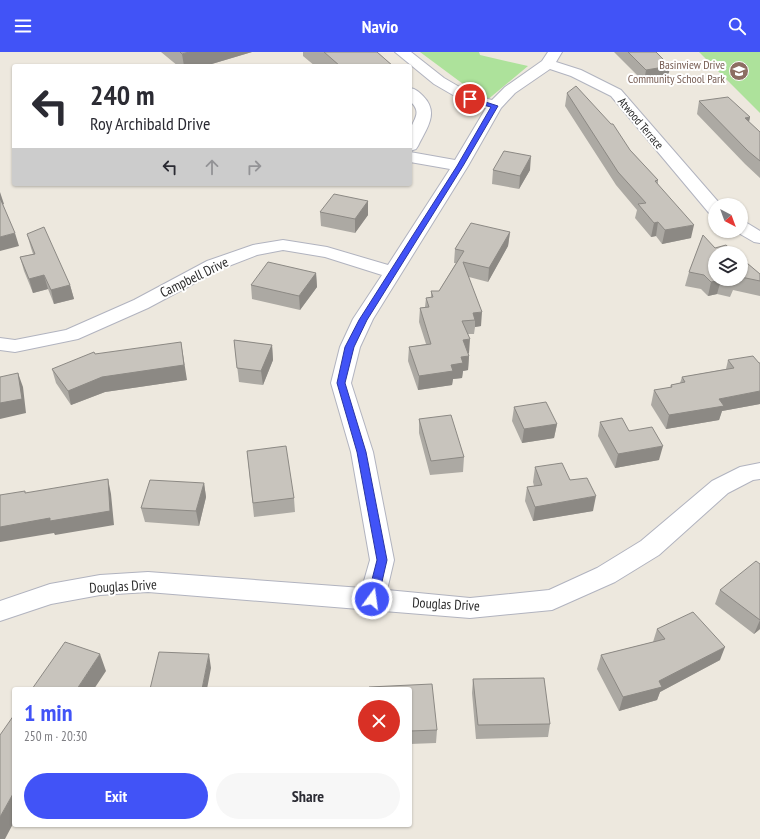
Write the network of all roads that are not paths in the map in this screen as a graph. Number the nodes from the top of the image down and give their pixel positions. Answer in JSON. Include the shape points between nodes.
{"nodes":[{"id":1,"x":402,"y":52,"type":"edge"},
{"id":2,"x":552,"y":58,"type":"edge"},
{"id":3,"x":412,"y":94,"type":"edge"},
{"id":4,"x":495,"y":106,"type":"junction"},
{"id":5,"x":412,"y":142,"type":"edge"},
{"id":6,"x":412,"y":157,"type":"edge"},
{"id":7,"x":460,"y":166,"type":"junction"},
{"id":8,"x":708,"y":201,"type":"edge"},
{"id":9,"x":748,"y":231,"type":"edge"},
{"id":10,"x":760,"y":238,"type":"edge"},
{"id":11,"x":393,"y":272,"type":"junction"},
{"id":12,"x":0,"y":344,"type":"edge"},
{"id":13,"x":760,"y":471,"type":"edge"},
{"id":14,"x":372,"y":599,"type":"junction"},
{"id":15,"x":0,"y":611,"type":"edge"}],
"edges":[{"from":1,"to":4,"type":"street","via":[[439,81],[470,99]]},
{"from":2,"to":4,"type":"street","via":[[510,90]]},
{"from":2,"to":8,"type":"street","name":"Atwood Terrace","via":[[616,93]]},
{"from":3,"to":5,"type":"street","via":[[422,104],[424,118]]},
{"from":4,"to":7,"type":"street"},
{"from":6,"to":7,"type":"street"},
{"from":7,"to":11,"type":"street"},
{"from":9,"to":10,"type":"street"},
{"from":11,"to":12,"type":"street","name":"Campbell Drive","via":[[327,252],[283,245],[253,250],[214,264],[141,304],[71,336],[15,346]]},
{"from":11,"to":14,"type":"street","via":[[353,340],[341,383],[362,452],[382,560]]},
{"from":13,"to":14,"type":"street","name":"Douglas Drive","via":[[748,473],[720,487],[650,548],[612,571],[552,600],[470,608]]},
{"from":14,"to":15,"type":"street","name":"Douglas Drive","via":[[148,582],[100,585],[50,594]]}]}
